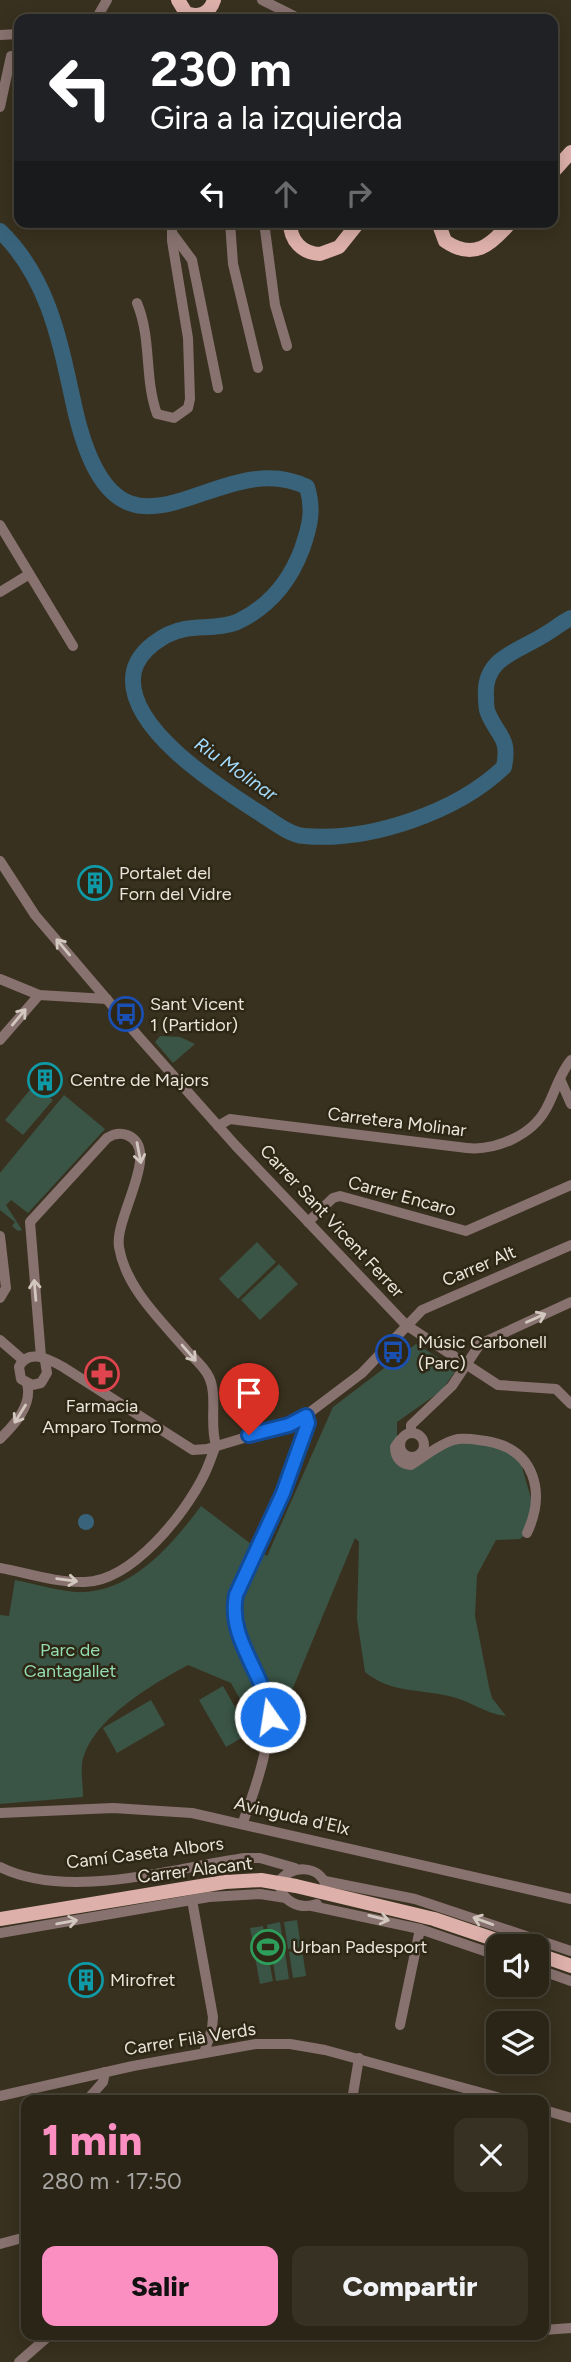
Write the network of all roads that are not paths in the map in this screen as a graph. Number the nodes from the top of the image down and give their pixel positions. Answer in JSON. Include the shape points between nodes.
{"nodes":[{"id":1,"x":262,"y":0,"type":"edge"},
{"id":2,"x":290,"y":14,"type":"edge"},
{"id":3,"x":11,"y":57,"type":"dead end"},
{"id":4,"x":4,"y":70,"type":"edge"},
{"id":5,"x":0,"y":107,"type":"edge"},
{"id":6,"x":571,"y":152,"type":"edge"},
{"id":7,"x":558,"y":166,"type":"edge"},
{"id":8,"x":171,"y":228,"type":"edge"},
{"id":9,"x":172,"y":228,"type":"edge"},
{"id":10,"x":231,"y":228,"type":"edge"},
{"id":11,"x":265,"y":228,"type":"edge"},
{"id":12,"x":290,"y":228,"type":"edge"},
{"id":13,"x":354,"y":228,"type":"edge"},
{"id":14,"x":440,"y":228,"type":"edge"},
{"id":15,"x":505,"y":228,"type":"edge"},
{"id":16,"x":137,"y":303,"type":"dead end"},
{"id":17,"x":288,"y":346,"type":"dead end"},
{"id":18,"x":257,"y":368,"type":"dead end"},
{"id":19,"x":218,"y":388,"type":"dead end"},
{"id":20,"x":0,"y":525,"type":"edge"},
{"id":21,"x":28,"y":575,"type":"junction"},
{"id":22,"x":0,"y":592,"type":"edge"},
{"id":23,"x":73,"y":646,"type":"dead end"},
{"id":24,"x":0,"y":861,"type":"edge"},
{"id":25,"x":0,"y":979,"type":"edge"},
{"id":26,"x":38,"y":995,"type":"junction"},
{"id":27,"x":107,"y":999,"type":"junction"},
{"id":28,"x":0,"y":1040,"type":"edge"},
{"id":29,"x":571,"y":1060,"type":"edge"},
{"id":30,"x":560,"y":1079,"type":"junction"},
{"id":31,"x":571,"y":1104,"type":"edge"},
{"id":32,"x":219,"y":1126,"type":"junction"},
{"id":33,"x":571,"y":1185,"type":"edge"},
{"id":34,"x":308,"y":1222,"type":"junction"},
{"id":35,"x":0,"y":1237,"type":"edge"},
{"id":36,"x":571,"y":1245,"type":"edge"},
{"id":37,"x":3,"y":1277,"type":"edge"},
{"id":38,"x":0,"y":1298,"type":"edge"},
{"id":39,"x":571,"y":1302,"type":"edge"},
{"id":40,"x":407,"y":1325,"type":"junction"},
{"id":41,"x":0,"y":1340,"type":"edge"},
{"id":42,"x":43,"y":1359,"type":"junction"},
{"id":43,"x":23,"y":1360,"type":"junction"},
{"id":44,"x":466,"y":1365,"type":"junction"},
{"id":45,"x":27,"y":1384,"type":"junction"},
{"id":46,"x":571,"y":1404,"type":"edge"},
{"id":47,"x":306,"y":1416,"type":"junction"},
{"id":48,"x":411,"y":1432,"type":"junction"},
{"id":49,"x":0,"y":1439,"type":"edge"},
{"id":50,"x":400,"y":1440,"type":"junction"},
{"id":51,"x":216,"y":1445,"type":"junction"},
{"id":52,"x":193,"y":1450,"type":"junction"},
{"id":53,"x":206,"y":1470,"type":"junction"},
{"id":54,"x":527,"y":1533,"type":"dead end"},
{"id":55,"x":0,"y":1567,"type":"edge"},
{"id":56,"x":0,"y":1813,"type":"edge"},
{"id":57,"x":243,"y":1822,"type":"junction"},
{"id":58,"x":0,"y":1867,"type":"edge"},
{"id":59,"x":295,"y":1868,"type":"junction"},
{"id":60,"x":283,"y":1887,"type":"junction"},
{"id":61,"x":321,"y":1895,"type":"junction"},
{"id":62,"x":571,"y":1899,"type":"edge"},
{"id":63,"x":192,"y":1900,"type":"junction"},
{"id":64,"x":0,"y":1919,"type":"edge"},
{"id":65,"x":420,"y":1929,"type":"junction"},
{"id":66,"x":0,"y":1933,"type":"edge"},
{"id":67,"x":486,"y":1937,"type":"edge"},
{"id":68,"x":571,"y":1951,"type":"edge"},
{"id":69,"x":486,"y":1952,"type":"edge"},
{"id":70,"x":549,"y":1958,"type":"edge"},
{"id":71,"x":571,"y":1966,"type":"edge"},
{"id":72,"x":549,"y":1973,"type":"edge"},
{"id":73,"x":571,"y":1981,"type":"edge"},
{"id":74,"x":400,"y":2025,"type":"dead end"},
{"id":75,"x":204,"y":2053,"type":"junction"},
{"id":76,"x":359,"y":2058,"type":"junction"},
{"id":77,"x":105,"y":2072,"type":"junction"},
{"id":78,"x":91,"y":2095,"type":"edge"},
{"id":79,"x":353,"y":2095,"type":"edge"},
{"id":80,"x":490,"y":2095,"type":"edge"},
{"id":81,"x":0,"y":2096,"type":"edge"},
{"id":82,"x":549,"y":2111,"type":"edge"},
{"id":83,"x":571,"y":2118,"type":"edge"},
{"id":84,"x":21,"y":2239,"type":"edge"},
{"id":85,"x":0,"y":2245,"type":"edge"},
{"id":86,"x":571,"y":2328,"type":"edge"},
{"id":87,"x":549,"y":2330,"type":"edge"},
{"id":88,"x":44,"y":2340,"type":"edge"},
{"id":89,"x":19,"y":2362,"type":"edge"}],
"edges":[{"from":1,"to":2,"type":"street"},
{"from":3,"to":4,"type":"street"},
{"from":4,"to":5,"type":"street"},
{"from":6,"to":7,"type":"main road"},
{"from":8,"to":16,"type":"street","via":[[188,338],[190,399],[188,408],[174,418],[157,414],[150,386],[148,341]]},
{"from":9,"to":19,"type":"street","via":[[192,260]]},
{"from":10,"to":18,"type":"street","via":[[237,286]]},
{"from":11,"to":17,"type":"street","via":[[275,305]]},
{"from":12,"to":13,"type":"main road","via":[[299,246],[320,254],[339,247]]},
{"from":14,"to":15,"type":"main road","via":[[445,241],[475,252]]},
{"from":20,"to":21,"type":"street"},
{"from":21,"to":22,"type":"street"},
{"from":21,"to":23,"type":"street"},
{"from":27,"to":24,"type":"street","name":"Carrer Sant Vicent Ferrer","one_way":true,"via":[[35,915]]},
{"from":25,"to":26,"type":"street"},
{"from":26,"to":27,"type":"street"},
{"from":28,"to":26,"type":"street","one_way":true},
{"from":27,"to":32,"type":"street","name":"Carrer Sant Vicent Ferrer"},
{"from":29,"to":30,"type":"street","name":"Carretera Molinar"},
{"from":30,"to":31,"type":"street"},
{"from":30,"to":32,"type":"street","name":"Carretera Molinar","via":[[543,1114],[528,1129],[483,1148],[230,1119]]},
{"from":32,"to":34,"type":"street","name":"Carrer Sant Vicent Ferrer"},
{"from":33,"to":34,"type":"street","name":"Carrer Encaro","via":[[466,1231],[340,1196]]},
{"from":34,"to":40,"type":"street","name":"Carrer Sant Vicent Ferrer"},
{"from":35,"to":37,"type":"street"},
{"from":36,"to":40,"type":"street","name":"Carrer Alt","via":[[422,1310]]},
{"from":37,"to":38,"type":"street","via":[[6,1288]]},
{"from":44,"to":39,"type":"street","one_way":true,"via":[[480,1344]]},
{"from":40,"to":44,"type":"street","name":"Carrer Sant Vicent Ferrer"},
{"from":40,"to":47,"type":"street","name":"Carrer Alt","via":[[362,1373]]},
{"from":41,"to":43,"type":"street"},
{"from":42,"to":43,"type":"street","via":[[32,1356]]},
{"from":42,"to":45,"type":"street","via":[[48,1369],[45,1379]]},
{"from":42,"to":51,"type":"street","one_way":true,"via":[[30,1222],[107,1138],[128,1135],[139,1145],[142,1162],[120,1221],[119,1248],[147,1304],[209,1377]]},
{"from":42,"to":52,"type":"street","via":[[63,1367]]},
{"from":43,"to":45,"type":"street","via":[[18,1372]]},
{"from":44,"to":46,"type":"street","name":"Carrer Sant Vicent Ferrer","via":[[498,1385],[556,1389]]},
{"from":44,"to":48,"type":"street","via":[[453,1386],[411,1424]]},
{"from":45,"to":49,"type":"street","one_way":true,"via":[[29,1398]]},
{"from":47,"to":51,"type":"street","name":"Carrer Alt"},
{"from":47,"to":57,"type":"street","via":[[308,1429],[233,1610],[243,1646],[265,1689],[270,1717]]},
{"from":48,"to":50,"type":"street"},
{"from":48,"to":50,"type":"street","via":[[423,1439],[419,1455],[404,1454]]},
{"from":50,"to":54,"type":"street","via":[[396,1456],[411,1465],[454,1440],[510,1448],[523,1458],[538,1496]]},
{"from":51,"to":52,"type":"street","name":"Carrer Alt"},
{"from":51,"to":53,"type":"street"},
{"from":52,"to":53,"type":"street"},
{"from":55,"to":53,"type":"street","one_way":true,"via":[[87,1582],[118,1572],[168,1527]]},
{"from":56,"to":57,"type":"street","name":"Avinguda d'Elx","via":[[131,1808]]},
{"from":57,"to":62,"type":"street","name":"Avinguda d'Elx"},
{"from":58,"to":59,"type":"street","name":"Camí Caseta Albors","via":[[31,1879],[65,1882],[246,1858]]},
{"from":59,"to":60,"type":"street"},
{"from":59,"to":61,"type":"street","name":"Camí Caseta Albors","via":[[314,1872]]},
{"from":60,"to":61,"type":"main road","name":"Carrer Alacant"},
{"from":60,"to":63,"type":"street","name":"Carrer Alacant","via":[[274,1895],[231,1894]]},
{"from":60,"to":64,"type":"main road","name":"Carrer Alacant","via":[[261,1880],[225,1882]]},
{"from":61,"to":65,"type":"street","name":"Carrer Alacant","one_way":true},
{"from":61,"to":67,"type":"main road","name":"Carrer Alacant","via":[[433,1919]]},
{"from":68,"to":61,"type":"street","name":"Carrer Alacant","one_way":true,"via":[[415,1899]]},
{"from":66,"to":63,"type":"street","name":"Carrer Alacant","one_way":true},
{"from":63,"to":75,"type":"street","via":[[213,2017]]},
{"from":65,"to":69,"type":"street","name":"Carrer Alacant"},
{"from":65,"to":74,"type":"street"},
{"from":70,"to":71,"type":"main road"},
{"from":72,"to":73,"type":"street"},
{"from":75,"to":76,"type":"street","name":"Carrer Filà Verds","via":[[256,2044],[290,2044]]},
{"from":75,"to":77,"type":"street","name":"Carrer Filà Verds"},
{"from":76,"to":79,"type":"street"},
{"from":76,"to":80,"type":"street","name":"Carrer Filà Verds"},
{"from":77,"to":78,"type":"street"},
{"from":77,"to":81,"type":"street","name":"Carrer Filà Verds"},
{"from":82,"to":83,"type":"street"},
{"from":84,"to":85,"type":"street"},
{"from":86,"to":87,"type":"street"},
{"from":88,"to":89,"type":"street"}]}
